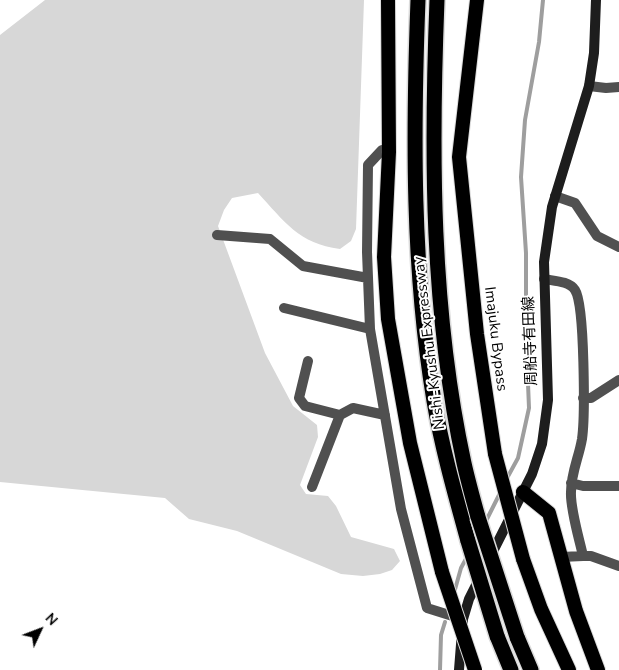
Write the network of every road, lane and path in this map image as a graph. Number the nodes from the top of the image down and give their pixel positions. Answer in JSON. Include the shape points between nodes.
{"nodes":[{"id":1,"x":388,"y":0,"type":"edge"},
{"id":2,"x":418,"y":0,"type":"edge"},
{"id":3,"x":437,"y":0,"type":"edge"},
{"id":4,"x":477,"y":0,"type":"edge"},
{"id":5,"x":596,"y":0,"type":"edge"},
{"id":6,"x":589,"y":86,"type":"junction"},
{"id":7,"x":619,"y":87,"type":"edge"},
{"id":8,"x":389,"y":152,"type":"junction"},
{"id":9,"x":555,"y":196,"type":"junction"},
{"id":10,"x":217,"y":235,"type":"dead end"},
{"id":11,"x":619,"y":247,"type":"edge"},
{"id":12,"x":368,"y":278,"type":"junction"},
{"id":13,"x":544,"y":280,"type":"junction"},
{"id":14,"x":284,"y":308,"type":"dead end"},
{"id":15,"x":370,"y":329,"type":"junction"},
{"id":16,"x":308,"y":362,"type":"dead end"},
{"id":17,"x":619,"y":380,"type":"edge"},
{"id":18,"x":583,"y":398,"type":"junction"},
{"id":19,"x":340,"y":415,"type":"junction"},
{"id":20,"x":385,"y":415,"type":"junction"},
{"id":21,"x":572,"y":483,"type":"junction"},
{"id":22,"x":619,"y":486,"type":"edge"},
{"id":23,"x":312,"y":487,"type":"dead end"},
{"id":24,"x":524,"y":492,"type":"junction"},
{"id":25,"x":583,"y":556,"type":"junction"},
{"id":26,"x":562,"y":557,"type":"junction"},
{"id":27,"x":619,"y":566,"type":"edge"},
{"id":28,"x":463,"y":619,"type":"junction"},
{"id":29,"x":458,"y":670,"type":"edge"},
{"id":30,"x":475,"y":670,"type":"edge"},
{"id":31,"x":510,"y":670,"type":"edge"},
{"id":32,"x":532,"y":670,"type":"edge"},
{"id":33,"x":569,"y":670,"type":"edge"},
{"id":34,"x":598,"y":670,"type":"edge"}],
"edges":[{"from":1,"to":8,"type":"highway"},
{"from":2,"to":31,"type":"highway","name":"Nishi-Kyushu Expressway","bridge":true,"via":[[417,226],[422,312],[448,468],[496,636]]},
{"from":3,"to":32,"type":"highway","name":"Nishi-Kyushu Expressway","bridge":true,"via":[[436,224],[441,309],[452,397],[478,517],[517,637]]},
{"from":4,"to":33,"type":"highway","name":"Imajuku Bypass","bridge":true,"via":[[459,157],[477,334],[495,454],[523,559],[541,609]]},
{"from":5,"to":6,"type":"main road","name":"周船寺有田線","via":[[595,44]]},
{"from":6,"to":7,"type":"street"},
{"from":6,"to":9,"type":"main road","name":"周船寺有田線"},
{"from":8,"to":12,"type":"street","via":[[382,150],[368,165]]},
{"from":8,"to":30,"type":"highway","bridge":true,"via":[[384,257],[388,319],[410,443],[442,572]]},
{"from":9,"to":11,"type":"street","via":[[575,203],[597,236]]},
{"from":9,"to":13,"type":"main road","name":"周船寺有田線"},
{"from":10,"to":12,"type":"street","via":[[270,239],[303,266]]},
{"from":12,"to":15,"type":"street"},
{"from":13,"to":18,"type":"street","via":[[563,282],[575,290],[581,306]]},
{"from":13,"to":24,"type":"main road","name":"周船寺有田線","via":[[548,400],[542,444]]},
{"from":14,"to":15,"type":"street"},
{"from":15,"to":20,"type":"street"},
{"from":16,"to":19,"type":"street","via":[[299,398],[305,406]]},
{"from":17,"to":18,"type":"street","via":[[591,398]]},
{"from":18,"to":21,"type":"street","via":[[582,439]]},
{"from":19,"to":20,"type":"street","via":[[353,408]]},
{"from":19,"to":23,"type":"street"},
{"from":20,"to":28,"type":"street","via":[[401,509],[427,608]]},
{"from":21,"to":22,"type":"street"},
{"from":21,"to":25,"type":"street","via":[[570,494]]},
{"from":24,"to":26,"type":"highway","via":[[548,513]]},
{"from":24,"to":28,"type":"main road","name":"周船寺有田線","via":[[469,599]]},
{"from":25,"to":26,"type":"street"},
{"from":25,"to":27,"type":"street"},
{"from":26,"to":34,"type":"highway","via":[[576,611]]},
{"from":28,"to":29,"type":"main road","name":"周船寺有田線"}]}
